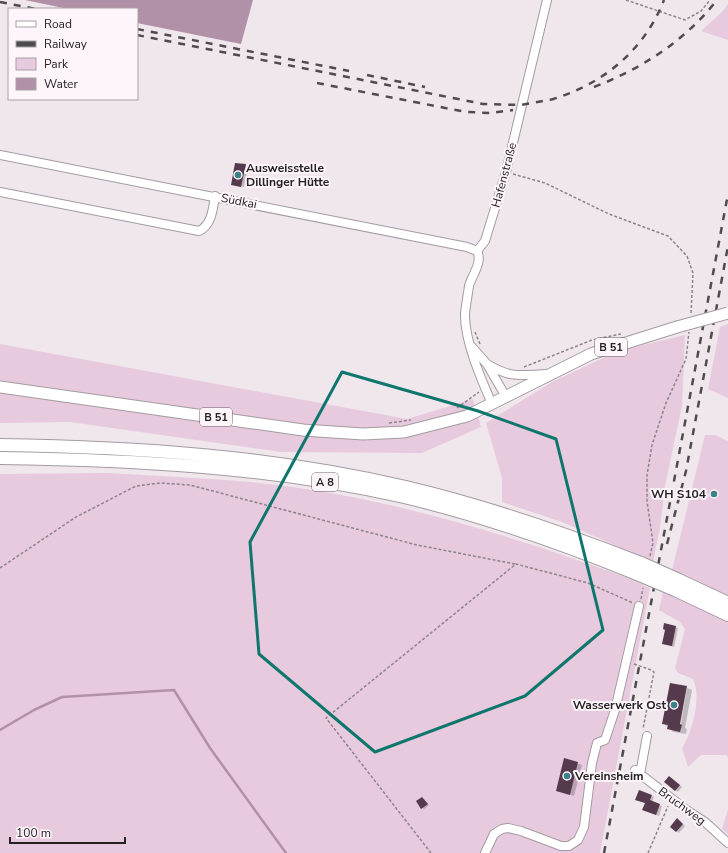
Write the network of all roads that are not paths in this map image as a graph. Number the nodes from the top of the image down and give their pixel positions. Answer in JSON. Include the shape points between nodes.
{"nodes":[{"id":1,"x":547,"y":0,"type":"edge"},
{"id":2,"x":0,"y":155,"type":"edge"},
{"id":3,"x":0,"y":192,"type":"edge"},
{"id":4,"x":215,"y":196,"type":"junction"},
{"id":5,"x":477,"y":251,"type":"junction"},
{"id":6,"x":728,"y":313,"type":"edge"},
{"id":7,"x":472,"y":347,"type":"junction"},
{"id":8,"x":487,"y":364,"type":"junction"},
{"id":9,"x":548,"y":374,"type":"junction"},
{"id":10,"x":0,"y":387,"type":"edge"},
{"id":11,"x":506,"y":397,"type":"junction"},
{"id":12,"x":492,"y":404,"type":"junction"},
{"id":13,"x":0,"y":445,"type":"edge"},
{"id":14,"x":0,"y":458,"type":"edge"},
{"id":15,"x":643,"y":564,"type":"junction"},
{"id":16,"x":677,"y":585,"type":"junction"},
{"id":17,"x":728,"y":603,"type":"edge"},
{"id":18,"x":639,"y":606,"type":"road end"},
{"id":19,"x":728,"y":616,"type":"edge"},
{"id":20,"x":648,"y":736,"type":"road end"},
{"id":21,"x":728,"y":843,"type":"edge"},
{"id":22,"x":485,"y":853,"type":"edge"}],
"edges":[{"from":1,"to":5,"type":"street","name":"Hafenstraße","via":[[506,172],[485,241]]},
{"from":2,"to":4,"type":"street","name":"Südkai"},
{"from":3,"to":4,"type":"street","via":[[199,230],[209,221]]},
{"from":4,"to":5,"type":"street","name":"Südkai"},
{"from":5,"to":7,"type":"street","name":"Hafenstraße","via":[[478,262],[470,284],[465,313],[467,334]]},
{"from":6,"to":9,"type":"main road","number":"B 51","bridge":true,"via":[[597,351]]},
{"from":7,"to":8,"type":"street","name":"Hafenstraße"},
{"from":7,"to":12,"type":"street","name":"Hafenstraße","via":[[473,356]]},
{"from":8,"to":9,"type":"street","name":"Hafenstraße","via":[[515,376]]},
{"from":8,"to":11,"type":"street","name":"Hafenstraße"},
{"from":9,"to":11,"type":"main road","number":"B 51"},
{"from":10,"to":12,"type":"main road","number":"B 51","via":[[303,430],[356,434],[404,432],[432,426],[467,416]]},
{"from":11,"to":12,"type":"main road","number":"B 51"},
{"from":13,"to":15,"type":"highway","number":"A 8","via":[[122,449],[202,455],[354,476],[405,486],[499,512]]},
{"from":14,"to":15,"type":"highway","number":"A 8","via":[[88,460],[292,477],[403,497],[496,522],[585,553]]},
{"from":15,"to":16,"type":"highway","number":"A 8","bridge":true},
{"from":16,"to":17,"type":"highway","number":"A 8"},
{"from":16,"to":19,"type":"highway","number":"A 8"},
{"from":18,"to":22,"type":"street","via":[[616,710],[605,740],[597,743],[584,827],[578,840],[569,846],[561,846],[514,830],[502,829],[494,834]]},
{"from":20,"to":21,"type":"street","name":"Bruchweg","via":[[637,772],[705,822]]}]}
